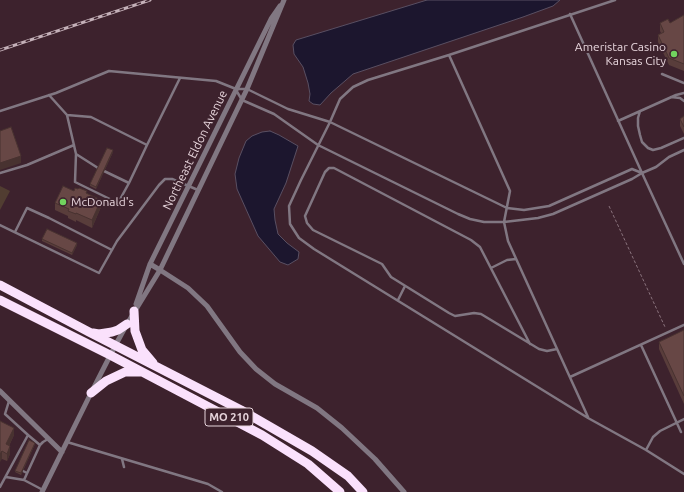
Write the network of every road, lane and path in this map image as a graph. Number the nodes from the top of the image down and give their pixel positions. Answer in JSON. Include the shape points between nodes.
{"nodes":[{"id":1,"x":615,"y":0,"type":"edge"},
{"id":2,"x":284,"y":1,"type":"edge"},
{"id":3,"x":570,"y":14,"type":"junction"},
{"id":4,"x":449,"y":55,"type":"junction"},
{"id":5,"x":662,"y":74,"type":"dead end"},
{"id":6,"x":180,"y":78,"type":"junction"},
{"id":7,"x":684,"y":83,"type":"edge"},
{"id":8,"x":236,"y":89,"type":"junction"},
{"id":9,"x":247,"y":90,"type":"junction"},
{"id":10,"x":684,"y":93,"type":"edge"},
{"id":11,"x":49,"y":95,"type":"junction"},
{"id":12,"x":671,"y":97,"type":"junction"},
{"id":13,"x":242,"y":100,"type":"junction"},
{"id":14,"x":684,"y":101,"type":"edge"},
{"id":15,"x":0,"y":111,"type":"edge"},
{"id":16,"x":640,"y":111,"type":"junction"},
{"id":17,"x":67,"y":115,"type":"junction"},
{"id":18,"x":618,"y":121,"type":"junction"},
{"id":19,"x":330,"y":122,"type":"junction"},
{"id":20,"x":684,"y":138,"type":"edge"},
{"id":21,"x":74,"y":145,"type":"junction"},
{"id":22,"x":147,"y":145,"type":"junction"},
{"id":23,"x":318,"y":145,"type":"junction"},
{"id":24,"x":684,"y":150,"type":"edge"},
{"id":25,"x":76,"y":154,"type":"junction"},
{"id":26,"x":98,"y":168,"type":"edge"},
{"id":27,"x":104,"y":171,"type":"edge"},
{"id":28,"x":0,"y":173,"type":"edge"},
{"id":29,"x":642,"y":173,"type":"junction"},
{"id":30,"x":129,"y":183,"type":"junction"},
{"id":31,"x":188,"y":185,"type":"junction"},
{"id":32,"x":198,"y":190,"type":"junction"},
{"id":33,"x":609,"y":206,"type":"dead end"},
{"id":34,"x":507,"y":208,"type":"junction"},
{"id":35,"x":504,"y":222,"type":"junction"},
{"id":36,"x":0,"y":225,"type":"edge"},
{"id":37,"x":15,"y":232,"type":"junction"},
{"id":38,"x":112,"y":250,"type":"junction"},
{"id":39,"x":516,"y":259,"type":"junction"},
{"id":40,"x":150,"y":264,"type":"junction"},
{"id":41,"x":684,"y":264,"type":"edge"},
{"id":42,"x":491,"y":268,"type":"junction"},
{"id":43,"x":160,"y":270,"type":"junction"},
{"id":44,"x":0,"y":285,"type":"edge"},
{"id":45,"x":405,"y":286,"type":"junction"},
{"id":46,"x":0,"y":300,"type":"edge"},
{"id":47,"x":398,"y":300,"type":"junction"},
{"id":48,"x":134,"y":311,"type":"junction"},
{"id":49,"x":127,"y":324,"type":"junction"},
{"id":50,"x":684,"y":325,"type":"edge"},
{"id":51,"x":665,"y":327,"type":"dead end"},
{"id":52,"x":89,"y":332,"type":"junction"},
{"id":53,"x":530,"y":344,"type":"junction"},
{"id":54,"x":641,"y":345,"type":"junction"},
{"id":55,"x":115,"y":346,"type":"junction"},
{"id":56,"x":557,"y":349,"type":"junction"},
{"id":57,"x":110,"y":355,"type":"junction"},
{"id":58,"x":157,"y":367,"type":"junction"},
{"id":59,"x":144,"y":372,"type":"junction"},
{"id":60,"x":570,"y":377,"type":"junction"},
{"id":61,"x":0,"y":391,"type":"edge"},
{"id":62,"x":91,"y":393,"type":"junction"},
{"id":63,"x":9,"y":401,"type":"junction"},
{"id":64,"x":588,"y":418,"type":"junction"},
{"id":65,"x":684,"y":419,"type":"edge"},
{"id":66,"x":676,"y":423,"type":"junction"},
{"id":67,"x":681,"y":432,"type":"dead end"},
{"id":68,"x":28,"y":435,"type":"junction"},
{"id":69,"x":48,"y":439,"type":"junction"},
{"id":70,"x":67,"y":442,"type":"junction"},
{"id":71,"x":40,"y":445,"type":"junction"},
{"id":72,"x":22,"y":446,"type":"junction"},
{"id":73,"x":26,"y":448,"type":"edge"},
{"id":74,"x":646,"y":450,"type":"junction"},
{"id":75,"x":32,"y":451,"type":"edge"},
{"id":76,"x":19,"y":452,"type":"junction"},
{"id":77,"x":62,"y":452,"type":"junction"},
{"id":78,"x":23,"y":454,"type":"edge"},
{"id":79,"x":37,"y":454,"type":"junction"},
{"id":80,"x":29,"y":457,"type":"edge"},
{"id":81,"x":121,"y":458,"type":"junction"},
{"id":82,"x":15,"y":459,"type":"junction"},
{"id":83,"x":34,"y":460,"type":"junction"},
{"id":84,"x":20,"y":461,"type":"edge"},
{"id":85,"x":26,"y":464,"type":"edge"},
{"id":86,"x":11,"y":466,"type":"junction"},
{"id":87,"x":31,"y":466,"type":"junction"},
{"id":88,"x":124,"y":467,"type":"dead end"},
{"id":89,"x":17,"y":468,"type":"edge"},
{"id":90,"x":23,"y":471,"type":"edge"},
{"id":91,"x":27,"y":473,"type":"junction"},
{"id":92,"x":684,"y":474,"type":"edge"},
{"id":93,"x":6,"y":477,"type":"junction"},
{"id":94,"x":2,"y":480,"type":"edge"},
{"id":95,"x":24,"y":480,"type":"junction"},
{"id":96,"x":0,"y":487,"type":"edge"},
{"id":97,"x":42,"y":491,"type":"edge"},
{"id":98,"x":222,"y":492,"type":"edge"},
{"id":99,"x":340,"y":492,"type":"edge"},
{"id":100,"x":363,"y":492,"type":"edge"},
{"id":101,"x":404,"y":492,"type":"edge"}],
"edges":[{"from":1,"to":3,"type":"lane"},
{"from":2,"to":8,"type":"street","name":"Northeast Eldon Avenue","via":[[270,19]]},
{"from":2,"to":9,"type":"street","name":"Northeast Eldon Avenue"},
{"from":3,"to":4,"type":"lane"},
{"from":3,"to":18,"type":"lane"},
{"from":4,"to":19,"type":"lane","via":[[353,87],[340,99]]},
{"from":4,"to":34,"type":"lane","via":[[510,191]]},
{"from":5,"to":7,"type":"lane"},
{"from":6,"to":8,"type":"lane","via":[[216,81]]},
{"from":6,"to":11,"type":"lane","via":[[109,71]]},
{"from":6,"to":22,"type":"lane"},
{"from":8,"to":9,"type":"lane"},
{"from":8,"to":13,"type":"lane"},
{"from":8,"to":31,"type":"street","name":"Northeast Eldon Avenue"},
{"from":9,"to":13,"type":"street","name":"Northeast Eldon Avenue"},
{"from":9,"to":19,"type":"lane","via":[[288,109]]},
{"from":10,"to":12,"type":"lane"},
{"from":11,"to":15,"type":"lane"},
{"from":11,"to":17,"type":"lane"},
{"from":12,"to":14,"type":"lane"},
{"from":12,"to":16,"type":"lane"},
{"from":13,"to":23,"type":"lane","via":[[274,114]]},
{"from":13,"to":32,"type":"street","name":"Northeast Eldon Avenue"},
{"from":16,"to":18,"type":"lane"},
{"from":16,"to":20,"type":"lane","via":[[638,126],[642,142],[648,148],[661,148]]},
{"from":17,"to":21,"type":"lane"},
{"from":17,"to":22,"type":"lane","via":[[91,117]]},
{"from":18,"to":29,"type":"lane"},
{"from":19,"to":23,"type":"lane"},
{"from":19,"to":34,"type":"lane"},
{"from":21,"to":25,"type":"lane"},
{"from":21,"to":28,"type":"lane","via":[[27,166]]},
{"from":22,"to":30,"type":"lane"},
{"from":23,"to":35,"type":"lane","via":[[470,218],[484,222]]},
{"from":23,"to":47,"type":"lane","via":[[289,206],[290,224],[299,238]]},
{"from":24,"to":29,"type":"lane"},
{"from":25,"to":26,"type":"lane"},
{"from":25,"to":30,"type":"lane","via":[[75,182],[118,203]]},
{"from":27,"to":30,"type":"lane"},
{"from":29,"to":34,"type":"lane","via":[[632,169],[549,206],[524,210]]},
{"from":29,"to":35,"type":"lane","via":[[632,180],[553,214]]},
{"from":29,"to":41,"type":"lane"},
{"from":31,"to":32,"type":"lane"},
{"from":31,"to":38,"type":"lane","via":[[165,179]]},
{"from":31,"to":40,"type":"street","name":"Northeast Eldon Avenue"},
{"from":32,"to":43,"type":"street","name":"Northeast Eldon Avenue"},
{"from":33,"to":51,"type":"path"},
{"from":34,"to":35,"type":"lane"},
{"from":35,"to":39,"type":"lane","via":[[508,241]]},
{"from":36,"to":37,"type":"lane"},
{"from":37,"to":38,"type":"lane","via":[[99,273]]},
{"from":37,"to":38,"type":"lane","via":[[27,208]]},
{"from":39,"to":42,"type":"lane","via":[[507,260]]},
{"from":39,"to":56,"type":"lane"},
{"from":40,"to":43,"type":"street"},
{"from":40,"to":48,"type":"street","name":"Northeast Eldon Avenue"},
{"from":42,"to":45,"type":"lane","via":[[480,247],[471,240],[334,168],[329,168],[305,216],[307,223],[313,230],[382,264],[391,277]]},
{"from":42,"to":53,"type":"lane"},
{"from":43,"to":48,"type":"street","name":"Northeast Eldon Avenue"},
{"from":43,"to":101,"type":"street","via":[[188,288],[207,306],[240,352],[256,368],[275,384],[317,408],[342,428],[375,459]]},
{"from":44,"to":52,"type":"highway","number":"MO 210"},
{"from":45,"to":47,"type":"lane"},
{"from":45,"to":53,"type":"lane","via":[[449,314],[481,314]]},
{"from":46,"to":57,"type":"highway","number":"MO 210"},
{"from":47,"to":64,"type":"lane"},
{"from":48,"to":49,"type":"street","name":"Northeast Eldon Avenue"},
{"from":48,"to":58,"type":"highway","via":[[135,331],[142,350]]},
{"from":49,"to":52,"type":"highway","via":[[105,334]]},
{"from":49,"to":55,"type":"street","name":"Northeast Eldon Avenue"},
{"from":50,"to":54,"type":"lane"},
{"from":52,"to":55,"type":"highway","number":"MO 210"},
{"from":53,"to":56,"type":"lane","via":[[539,350]]},
{"from":54,"to":60,"type":"lane"},
{"from":54,"to":66,"type":"lane"},
{"from":55,"to":57,"type":"street","name":"Northeast Eldon Avenue"},
{"from":55,"to":58,"type":"highway","number":"MO 210"},
{"from":56,"to":60,"type":"lane"},
{"from":57,"to":59,"type":"highway","number":"MO 210"},
{"from":57,"to":62,"type":"street","name":"Northeast Eldon Avenue"},
{"from":58,"to":100,"type":"highway","number":"MO 210","via":[[241,410],[312,451],[348,476]]},
{"from":59,"to":62,"type":"highway","via":[[125,372],[106,381]]},
{"from":59,"to":99,"type":"highway","number":"MO 210","via":[[262,435],[308,464]]},
{"from":60,"to":64,"type":"lane"},
{"from":61,"to":63,"type":"street"},
{"from":62,"to":70,"type":"street","name":"Northeast Eldon Avenue"},
{"from":63,"to":68,"type":"lane","via":[[5,414]]},
{"from":63,"to":69,"type":"street"},
{"from":64,"to":74,"type":"lane"},
{"from":65,"to":66,"type":"lane"},
{"from":66,"to":67,"type":"lane"},
{"from":66,"to":74,"type":"lane","via":[[653,437]]},
{"from":68,"to":71,"type":"lane"},
{"from":68,"to":72,"type":"lane"},
{"from":69,"to":71,"type":"lane"},
{"from":69,"to":77,"type":"street"},
{"from":70,"to":77,"type":"street","name":"Northeast Eldon Avenue"},
{"from":70,"to":81,"type":"lane"},
{"from":71,"to":79,"type":"lane"},
{"from":72,"to":73,"type":"lane"},
{"from":72,"to":76,"type":"lane"},
{"from":74,"to":92,"type":"lane"},
{"from":75,"to":79,"type":"lane"},
{"from":76,"to":78,"type":"lane"},
{"from":76,"to":82,"type":"lane"},
{"from":77,"to":97,"type":"street","name":"Northeast Eldon Avenue"},
{"from":79,"to":83,"type":"lane"},
{"from":80,"to":83,"type":"lane"},
{"from":81,"to":88,"type":"lane"},
{"from":81,"to":98,"type":"lane","via":[[208,484]]},
{"from":82,"to":84,"type":"lane"},
{"from":82,"to":86,"type":"lane"},
{"from":83,"to":87,"type":"lane"},
{"from":85,"to":87,"type":"lane"},
{"from":86,"to":89,"type":"lane"},
{"from":86,"to":93,"type":"lane"},
{"from":87,"to":91,"type":"lane"},
{"from":90,"to":91,"type":"lane"},
{"from":91,"to":95,"type":"lane"},
{"from":93,"to":94,"type":"lane"},
{"from":93,"to":95,"type":"lane"},
{"from":94,"to":96,"type":"lane"},
{"from":95,"to":97,"type":"lane"}]}
